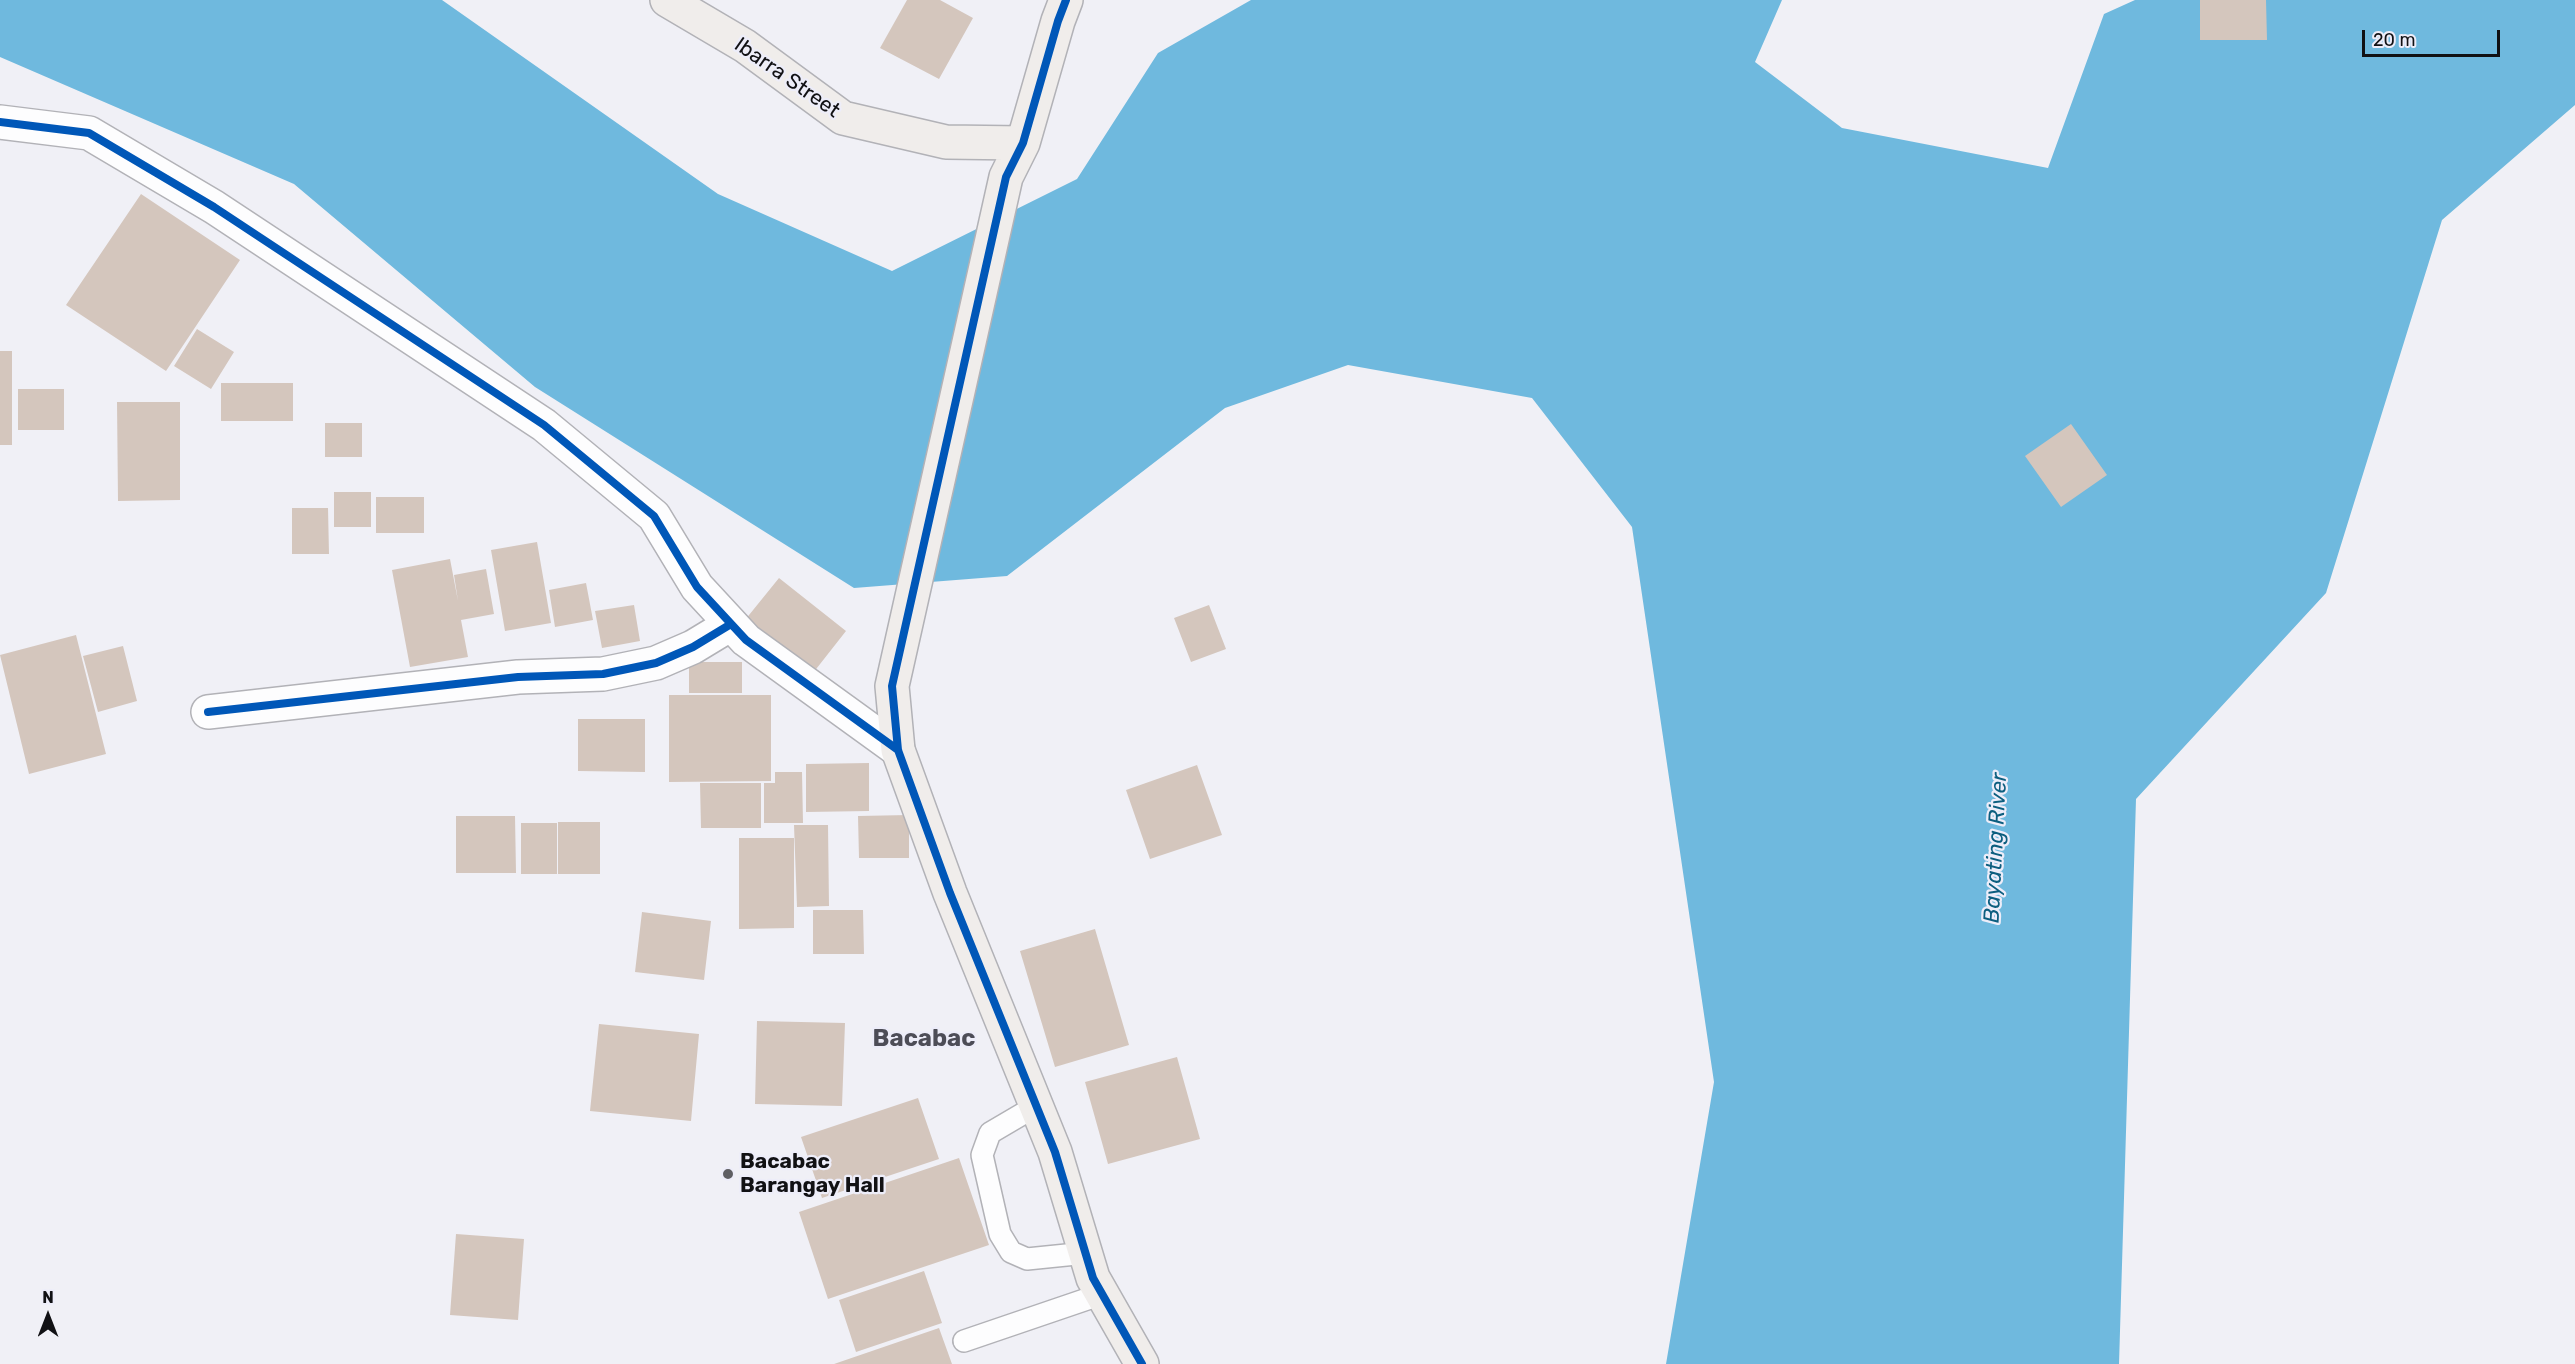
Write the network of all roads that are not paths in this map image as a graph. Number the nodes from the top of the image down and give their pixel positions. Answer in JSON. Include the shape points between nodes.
{"nodes":[{"id":1,"x":667,"y":0,"type":"edge"},
{"id":2,"x":1066,"y":0,"type":"edge"},
{"id":3,"x":0,"y":122,"type":"edge"},
{"id":4,"x":1023,"y":143,"type":"junction"},
{"id":5,"x":731,"y":624,"type":"junction"},
{"id":6,"x":208,"y":712,"type":"dead end"},
{"id":7,"x":898,"y":750,"type":"junction"},
{"id":8,"x":1036,"y":1106,"type":"junction"},
{"id":9,"x":1086,"y":1253,"type":"junction"},
{"id":10,"x":1102,"y":1294,"type":"junction"},
{"id":11,"x":964,"y":1341,"type":"dead end"},
{"id":12,"x":1142,"y":1364,"type":"edge"}],
"edges":[{"from":1,"to":4,"type":"street","name":"Ibarra Street","via":[[746,46],[843,118],[946,142]]},
{"from":2,"to":4,"type":"street"},
{"from":3,"to":5,"type":"street","via":[[89,133],[214,207],[544,424],[654,516],[697,587]]},
{"from":4,"to":7,"type":"street","via":[[1006,177],[892,686]]},
{"from":5,"to":6,"type":"street","via":[[656,663],[603,674],[518,677]]},
{"from":5,"to":7,"type":"street","via":[[746,640]]},
{"from":7,"to":8,"type":"street","via":[[950,893]]},
{"from":8,"to":9,"type":"street","via":[[1055,1152]]},
{"from":8,"to":9,"type":"lane","via":[[990,1133],[982,1155],[1000,1234],[1011,1252],[1027,1259]]},
{"from":9,"to":10,"type":"street"},
{"from":10,"to":11,"type":"lane"},
{"from":10,"to":12,"type":"street"}]}
